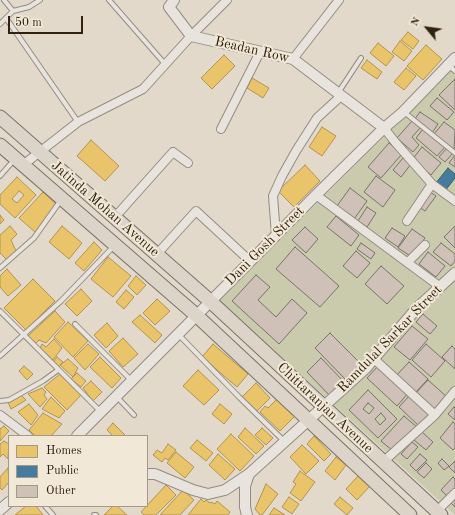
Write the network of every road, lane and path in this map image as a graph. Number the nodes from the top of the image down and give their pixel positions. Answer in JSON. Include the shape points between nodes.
{"nodes":[{"id":1,"x":4,"y":0,"type":"edge"},
{"id":2,"x":40,"y":0,"type":"edge"},
{"id":3,"x":109,"y":0,"type":"edge"},
{"id":4,"x":174,"y":0,"type":"edge"},
{"id":5,"x":226,"y":0,"type":"edge"},
{"id":6,"x":339,"y":0,"type":"edge"},
{"id":7,"x":13,"y":11,"type":"junction"},
{"id":8,"x":6,"y":18,"type":"junction"},
{"id":9,"x":0,"y":24,"type":"edge"},
{"id":10,"x":191,"y":36,"type":"junction"},
{"id":11,"x":260,"y":52,"type":"junction"},
{"id":12,"x":361,"y":58,"type":"dead end"},
{"id":13,"x":293,"y":59,"type":"junction"},
{"id":14,"x":165,"y":64,"type":"junction"},
{"id":15,"x":453,"y":65,"type":"edge"},
{"id":16,"x":340,"y":94,"type":"junction"},
{"id":17,"x":403,"y":112,"type":"junction"},
{"id":18,"x":0,"y":117,"type":"edge"},
{"id":19,"x":78,"y":122,"type":"junction"},
{"id":20,"x":384,"y":128,"type":"junction"},
{"id":21,"x":221,"y":129,"type":"dead end"},
{"id":22,"x":0,"y":145,"type":"edge"},
{"id":23,"x":39,"y":152,"type":"junction"},
{"id":24,"x":455,"y":153,"type":"edge"},
{"id":25,"x":19,"y":162,"type":"junction"},
{"id":26,"x":188,"y":163,"type":"dead end"},
{"id":27,"x":0,"y":176,"type":"edge"},
{"id":28,"x":432,"y":184,"type":"junction"},
{"id":29,"x":316,"y":195,"type":"junction"},
{"id":30,"x":62,"y":199,"type":"junction"},
{"id":31,"x":455,"y":201,"type":"edge"},
{"id":32,"x":115,"y":217,"type":"junction"},
{"id":33,"x":407,"y":221,"type":"dead end"},
{"id":34,"x":276,"y":234,"type":"junction"},
{"id":35,"x":115,"y":245,"type":"junction"},
{"id":36,"x":426,"y":245,"type":"dead end"},
{"id":37,"x":157,"y":254,"type":"junction"},
{"id":38,"x":250,"y":262,"type":"junction"},
{"id":39,"x":408,"y":262,"type":"junction"},
{"id":40,"x":0,"y":268,"type":"edge"},
{"id":41,"x":453,"y":278,"type":"edge"},
{"id":42,"x":439,"y":286,"type":"junction"},
{"id":43,"x":210,"y":301,"type":"junction"},
{"id":44,"x":0,"y":311,"type":"edge"},
{"id":45,"x":196,"y":315,"type":"junction"},
{"id":46,"x":75,"y":324,"type":"dead end"},
{"id":47,"x":177,"y":334,"type":"junction"},
{"id":48,"x":24,"y":336,"type":"junction"},
{"id":49,"x":0,"y":356,"type":"edge"},
{"id":50,"x":373,"y":358,"type":"junction"},
{"id":51,"x":58,"y":370,"type":"junction"},
{"id":52,"x":132,"y":380,"type":"junction"},
{"id":53,"x":455,"y":391,"type":"edge"},
{"id":54,"x":116,"y":397,"type":"junction"},
{"id":55,"x":0,"y":401,"type":"edge"},
{"id":56,"x":324,"y":406,"type":"junction"},
{"id":57,"x":101,"y":412,"type":"junction"},
{"id":58,"x":0,"y":415,"type":"edge"},
{"id":59,"x":134,"y":415,"type":"dead end"},
{"id":60,"x":434,"y":416,"type":"junction"},
{"id":61,"x":308,"y":421,"type":"junction"},
{"id":62,"x":27,"y":435,"type":"edge"},
{"id":63,"x":78,"y":435,"type":"edge"},
{"id":64,"x":284,"y":442,"type":"junction"},
{"id":65,"x":383,"y":462,"type":"junction"},
{"id":66,"x":148,"y":474,"type":"edge"},
{"id":67,"x":249,"y":474,"type":"junction"},
{"id":68,"x":455,"y":493,"type":"edge"},
{"id":69,"x":8,"y":503,"type":"edge"},
{"id":70,"x":46,"y":507,"type":"edge"},
{"id":71,"x":0,"y":510,"type":"edge"},
{"id":72,"x":439,"y":513,"type":"edge"},
{"id":73,"x":53,"y":515,"type":"edge"},
{"id":74,"x":247,"y":515,"type":"edge"},
{"id":75,"x":410,"y":515,"type":"edge"}],
"edges":[{"from":1,"to":7,"type":"lane"},
{"from":2,"to":7,"type":"lane","via":[[30,7]]},
{"from":3,"to":14,"type":"lane"},
{"from":4,"to":10,"type":"street","via":[[168,7]]},
{"from":5,"to":10,"type":"street"},
{"from":6,"to":13,"type":"street"},
{"from":7,"to":8,"type":"lane"},
{"from":8,"to":9,"type":"lane"},
{"from":8,"to":19,"type":"lane"},
{"from":10,"to":11,"type":"street","name":"Beadan Row"},
{"from":10,"to":14,"type":"street"},
{"from":11,"to":13,"type":"street","name":"Beadan Row"},
{"from":11,"to":21,"type":"street"},
{"from":12,"to":16,"type":"lane"},
{"from":13,"to":16,"type":"street","name":"Beadan Row"},
{"from":14,"to":19,"type":"street","via":[[143,89]]},
{"from":15,"to":17,"type":"street","name":"Dani Gosh Street"},
{"from":16,"to":20,"type":"street","name":"Beadan Row"},
{"from":16,"to":34,"type":"street","via":[[317,118],[282,176],[273,196]]},
{"from":17,"to":20,"type":"street","name":"Dani Gosh Street"},
{"from":17,"to":24,"type":"lane"},
{"from":18,"to":23,"type":"main road","name":"Jatinda Mohan Avenue"},
{"from":19,"to":23,"type":"street"},
{"from":20,"to":28,"type":"street"},
{"from":20,"to":29,"type":"street","name":"Dani Gosh Street"},
{"from":22,"to":25,"type":"main road"},
{"from":23,"to":25,"type":"street"},
{"from":23,"to":32,"type":"main road","name":"Jatinda Mohan Avenue"},
{"from":25,"to":27,"type":"lane"},
{"from":25,"to":30,"type":"main road"},
{"from":26,"to":32,"type":"street","via":[[173,152]]},
{"from":28,"to":31,"type":"street"},
{"from":28,"to":33,"type":"street"},
{"from":29,"to":34,"type":"street","name":"Dani Gosh Street"},
{"from":29,"to":39,"type":"street"},
{"from":30,"to":35,"type":"main road"},
{"from":30,"to":40,"type":"lane","via":[[34,238]]},
{"from":32,"to":37,"type":"main road","name":"Jatinda Mohan Avenue"},
{"from":34,"to":38,"type":"street","name":"Dani Gosh Street"},
{"from":35,"to":45,"type":"main road"},
{"from":35,"to":48,"type":"lane"},
{"from":36,"to":39,"type":"street"},
{"from":37,"to":38,"type":"street","via":[[196,211]]},
{"from":37,"to":43,"type":"main road","name":"Jatinda Mohan Avenue"},
{"from":38,"to":43,"type":"street","name":"Dani Gosh Street"},
{"from":39,"to":42,"type":"street"},
{"from":41,"to":42,"type":"street","name":"Ramdulal Sarkar Street"},
{"from":42,"to":50,"type":"street","name":"Ramdulal Sarkar Street"},
{"from":43,"to":45,"type":"street","name":"Dani Gosh Street"},
{"from":43,"to":56,"type":"main road","name":"Chittaranjan Avenue"},
{"from":44,"to":48,"type":"lane"},
{"from":45,"to":47,"type":"street","name":"Dani Gosh Street"},
{"from":45,"to":61,"type":"main road"},
{"from":46,"to":52,"type":"lane"},
{"from":47,"to":52,"type":"street","name":"Dani Gosh Street"},
{"from":47,"to":64,"type":"lane"},
{"from":48,"to":49,"type":"lane"},
{"from":48,"to":51,"type":"lane"},
{"from":50,"to":56,"type":"street","name":"Ramdulal Sarkar Street","via":[[366,368]]},
{"from":50,"to":60,"type":"street"},
{"from":51,"to":55,"type":"lane","via":[[9,400]]},
{"from":51,"to":57,"type":"lane"},
{"from":52,"to":54,"type":"street","name":"Dani Gosh Street"},
{"from":53,"to":60,"type":"street"},
{"from":54,"to":57,"type":"street","name":"Dani Gosh Street"},
{"from":54,"to":59,"type":"lane"},
{"from":56,"to":61,"type":"street","name":"Ramdulal Sarkar Street"},
{"from":56,"to":65,"type":"main road","name":"Chittaranjan Avenue"},
{"from":57,"to":63,"type":"street","name":"Dani Gosh Street"},
{"from":58,"to":62,"type":"street"},
{"from":60,"to":65,"type":"street"},
{"from":61,"to":64,"type":"street","name":"Ramdulal Sarkar Street"},
{"from":61,"to":75,"type":"main road"},
{"from":64,"to":67,"type":"street","name":"Ramdulal Sarkar Street"},
{"from":65,"to":72,"type":"main road","name":"Chittaranjan Avenue"},
{"from":66,"to":67,"type":"street","name":"Ramdulal Sarkar Street","via":[[155,474],[208,494],[225,490]]},
{"from":67,"to":74,"type":"street","via":[[245,486]]},
{"from":68,"to":72,"type":"street"},
{"from":69,"to":71,"type":"street"},
{"from":70,"to":73,"type":"lane"}]}
